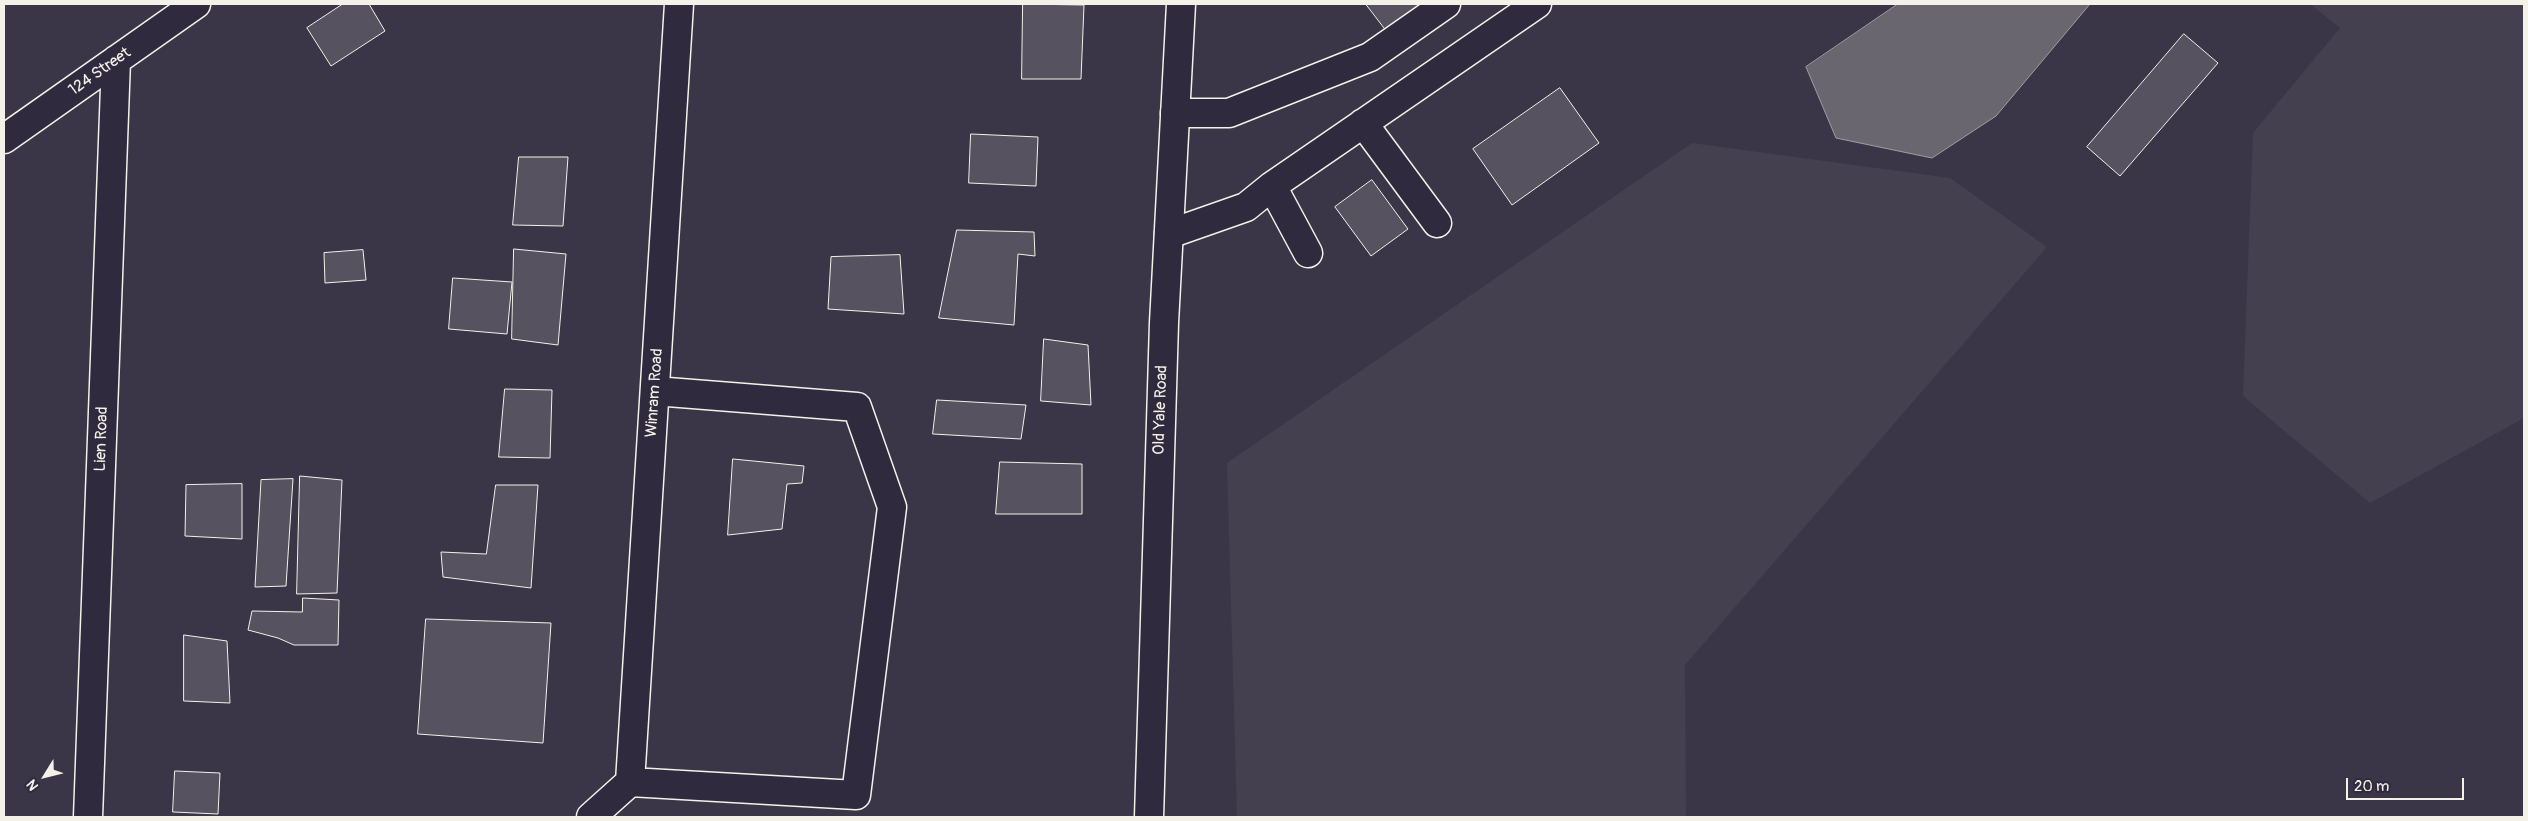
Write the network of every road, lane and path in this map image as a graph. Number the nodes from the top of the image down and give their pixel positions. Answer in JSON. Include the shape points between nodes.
{"nodes":[{"id":1,"x":196,"y":4,"type":"edge"},
{"id":2,"x":678,"y":4,"type":"edge"},
{"id":3,"x":1180,"y":4,"type":"edge"},
{"id":4,"x":1446,"y":4,"type":"edge"},
{"id":5,"x":1536,"y":4,"type":"edge"},
{"id":6,"x":116,"y":60,"type":"junction"},
{"id":7,"x":1175,"y":113,"type":"junction"},
{"id":8,"x":1362,"y":123,"type":"junction"},
{"id":9,"x":4,"y":139,"type":"edge"},
{"id":10,"x":1272,"y":186,"type":"junction"},
{"id":11,"x":1437,"y":222,"type":"dead end"},
{"id":12,"x":1169,"y":234,"type":"junction"},
{"id":13,"x":1308,"y":253,"type":"dead end"},
{"id":14,"x":655,"y":391,"type":"junction"},
{"id":15,"x":630,"y":782,"type":"junction"},
{"id":16,"x":88,"y":817,"type":"edge"},
{"id":17,"x":591,"y":817,"type":"edge"},
{"id":18,"x":1148,"y":817,"type":"edge"}],
"edges":[{"from":1,"to":6,"type":"street","name":"124 Street"},
{"from":2,"to":14,"type":"street","name":"Winram Road"},
{"from":3,"to":7,"type":"street","name":"Old Yale Road"},
{"from":4,"to":7,"type":"street","via":[[1370,57],[1230,114]]},
{"from":5,"to":8,"type":"street"},
{"from":6,"to":9,"type":"street","name":"124 Street"},
{"from":6,"to":16,"type":"street","name":"Lien Road"},
{"from":7,"to":12,"type":"street","name":"Old Yale Road"},
{"from":8,"to":10,"type":"street"},
{"from":8,"to":11,"type":"street"},
{"from":10,"to":12,"type":"street","via":[[1246,207]]},
{"from":10,"to":13,"type":"street"},
{"from":12,"to":18,"type":"street","name":"Old Yale Road"},
{"from":14,"to":15,"type":"street","name":"Winram Road"},
{"from":14,"to":15,"type":"street","via":[[857,407],[892,507],[856,795]]},
{"from":15,"to":17,"type":"street"}]}
